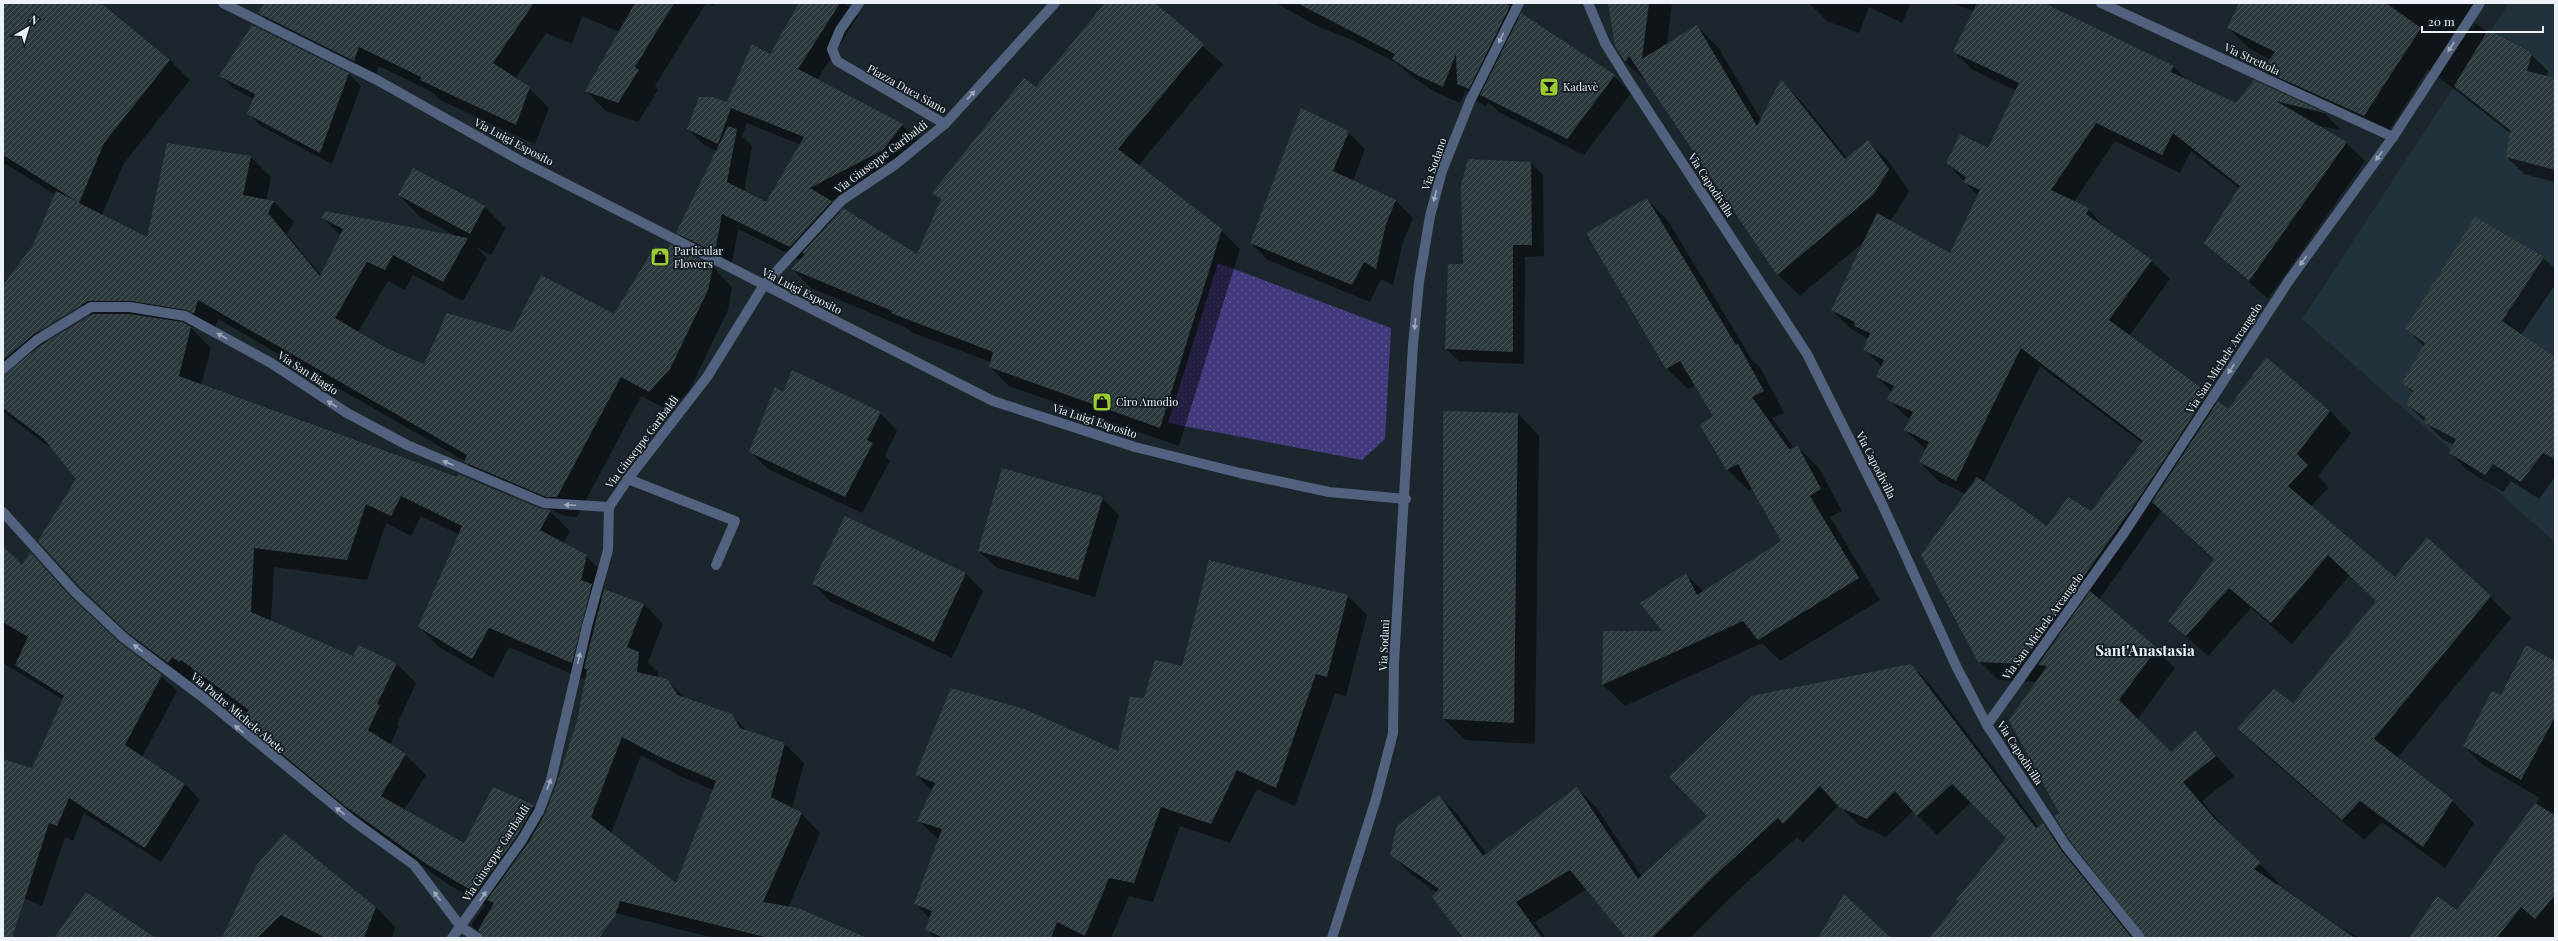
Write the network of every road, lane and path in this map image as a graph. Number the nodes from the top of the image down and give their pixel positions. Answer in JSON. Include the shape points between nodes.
{"nodes":[{"id":1,"x":223,"y":3,"type":"edge"},
{"id":2,"x":859,"y":3,"type":"edge"},
{"id":3,"x":1055,"y":3,"type":"edge"},
{"id":4,"x":1519,"y":3,"type":"edge"},
{"id":5,"x":1588,"y":3,"type":"edge"},
{"id":6,"x":2101,"y":3,"type":"edge"},
{"id":7,"x":2480,"y":3,"type":"edge"},
{"id":8,"x":945,"y":124,"type":"junction"},
{"id":9,"x":2393,"y":137,"type":"junction"},
{"id":10,"x":764,"y":285,"type":"junction"},
{"id":11,"x":1413,"y":345,"type":"joint"},
{"id":12,"x":3,"y":369,"type":"edge"},
{"id":13,"x":628,"y":479,"type":"junction"},
{"id":14,"x":1406,"y":499,"type":"junction"},
{"id":15,"x":609,"y":507,"type":"junction"},
{"id":16,"x":3,"y":512,"type":"edge"},
{"id":17,"x":716,"y":565,"type":"dead end"},
{"id":18,"x":1987,"y":725,"type":"junction"},
{"id":19,"x":461,"y":927,"type":"junction"},
{"id":20,"x":452,"y":938,"type":"edge"},
{"id":21,"x":478,"y":938,"type":"edge"},
{"id":22,"x":1332,"y":938,"type":"edge"},
{"id":23,"x":2140,"y":938,"type":"edge"}],
"edges":[{"from":1,"to":10,"type":"street","name":"Via Luigi Esposito","via":[[377,80],[521,160]]},
{"from":2,"to":8,"type":"street","name":"Piazza Duca Siano","via":[[840,30],[832,49],[837,61]]},
{"from":8,"to":3,"type":"street","name":"Piazza Duca Siano","one_way":true},
{"from":4,"to":11,"type":"street","name":"Via Sodano","one_way":true,"via":[[1470,101],[1442,171],[1430,216],[1419,282]]},
{"from":5,"to":18,"type":"street","name":"Via Capodivilla","via":[[1605,43],[1630,84],[1807,354],[1882,504],[1957,668]]},
{"from":6,"to":9,"type":"street","name":"Via Strettola"},
{"from":7,"to":9,"type":"street","name":"Via San Michele Arcangelo","one_way":true},
{"from":8,"to":10,"type":"street","name":"Via Giuseppe Garibaldi","via":[[896,164],[842,200]]},
{"from":9,"to":18,"type":"street","name":"Via San Michele Arcangelo","one_way":true,"via":[[2290,279],[2124,533]]},
{"from":10,"to":13,"type":"street","name":"Via Giuseppe Garibaldi","via":[[708,377]]},
{"from":10,"to":14,"type":"street","name":"Via Luigi Esposito","via":[[993,401],[1135,447],[1240,473],[1329,492]]},
{"from":11,"to":14,"type":"street","name":"Via Sodani"},
{"from":15,"to":12,"type":"street","name":"Via San Biagio","one_way":true,"via":[[544,503],[407,445],[347,413],[271,363],[185,316],[130,307],[91,307],[37,340]]},
{"from":13,"to":15,"type":"street","name":"Via Giuseppe Garibaldi"},
{"from":13,"to":17,"type":"street","via":[[736,521]]},
{"from":14,"to":22,"type":"street","name":"Via Sodani","via":[[1394,663],[1393,732],[1376,799]]},
{"from":19,"to":15,"type":"street","name":"Via Giuseppe Garibaldi","one_way":true,"via":[[522,840],[539,811],[551,780],[587,626],[608,550]]},
{"from":19,"to":16,"type":"street","name":"Via Padre Michele Abete","one_way":true,"via":[[414,865],[352,820],[205,699],[124,638],[75,592]]},
{"from":18,"to":23,"type":"street","name":"Via Capodivilla","via":[[2066,846]]},
{"from":19,"to":20,"type":"street","name":"Via Giuseppe Garibaldi"},
{"from":19,"to":21,"type":"street","name":"Via Padre Michele Abete"}]}
